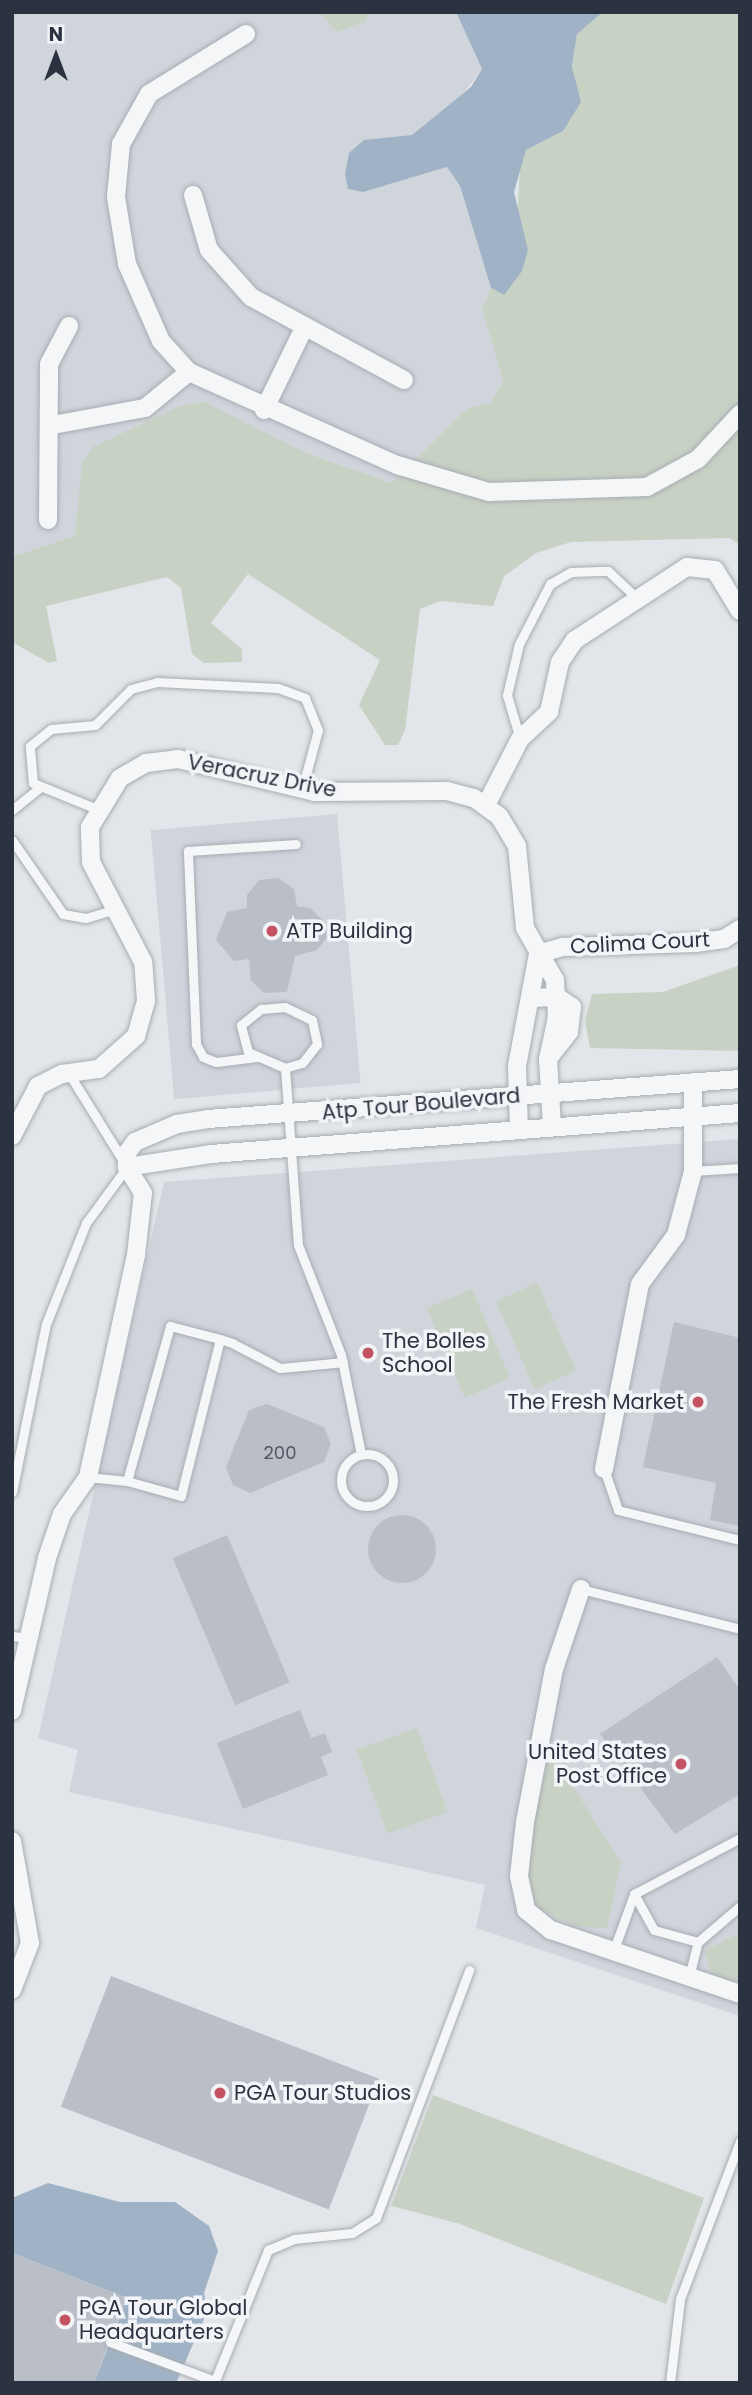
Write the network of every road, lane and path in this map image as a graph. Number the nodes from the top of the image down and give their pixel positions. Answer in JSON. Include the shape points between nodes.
{"nodes":[{"id":1,"x":246,"y":34,"type":"dead end"},
{"id":2,"x":193,"y":195,"type":"dead end"},
{"id":3,"x":69,"y":326,"type":"dead end"},
{"id":4,"x":303,"y":330,"type":"junction"},
{"id":5,"x":189,"y":372,"type":"junction"},
{"id":6,"x":404,"y":380,"type":"dead end"},
{"id":7,"x":264,"y":410,"type":"junction"},
{"id":8,"x":740,"y":414,"type":"edge"},
{"id":9,"x":53,"y":425,"type":"junction"},
{"id":10,"x":48,"y":520,"type":"dead end"},
{"id":11,"x":640,"y":601,"type":"junction"},
{"id":12,"x":740,"y":611,"type":"edge"},
{"id":13,"x":520,"y":739,"type":"junction"},
{"id":14,"x":39,"y":788,"type":"junction"},
{"id":15,"x":302,"y":789,"type":"junction"},
{"id":16,"x":486,"y":805,"type":"junction"},
{"id":17,"x":97,"y":809,"type":"junction"},
{"id":18,"x":12,"y":810,"type":"edge"},
{"id":19,"x":12,"y":840,"type":"edge"},
{"id":20,"x":296,"y":844,"type":"dead end"},
{"id":21,"x":118,"y":908,"type":"junction"},
{"id":22,"x":740,"y":929,"type":"edge"},
{"id":23,"x":538,"y":954,"type":"junction"},
{"id":24,"x":557,"y":997,"type":"junction"},
{"id":25,"x":530,"y":998,"type":"junction"},
{"id":26,"x":523,"y":1031,"type":"junction"},
{"id":27,"x":552,"y":1036,"type":"junction"},
{"id":28,"x":257,"y":1057,"type":"junction"},
{"id":29,"x":548,"y":1059,"type":"junction"},
{"id":30,"x":285,"y":1068,"type":"junction"},
{"id":31,"x":69,"y":1074,"type":"junction"},
{"id":32,"x":740,"y":1079,"type":"edge"},
{"id":33,"x":693,"y":1082,"type":"junction"},
{"id":34,"x":549,"y":1094,"type":"junction"},
{"id":35,"x":516,"y":1096,"type":"junction"},
{"id":36,"x":740,"y":1113,"type":"edge"},
{"id":37,"x":292,"y":1115,"type":"junction"},
{"id":38,"x":694,"y":1116,"type":"junction"},
{"id":39,"x":552,"y":1127,"type":"junction"},
{"id":40,"x":519,"y":1130,"type":"junction"},
{"id":41,"x":12,"y":1136,"type":"edge"},
{"id":42,"x":293,"y":1147,"type":"junction"},
{"id":43,"x":127,"y":1167,"type":"junction"},
{"id":44,"x":740,"y":1168,"type":"edge"},
{"id":45,"x":693,"y":1171,"type":"junction"},
{"id":46,"x":220,"y":1339,"type":"junction"},
{"id":47,"x":343,"y":1362,"type":"junction"},
{"id":48,"x":360,"y":1454,"type":"junction"},
{"id":49,"x":604,"y":1469,"type":"joint"},
{"id":50,"x":88,"y":1477,"type":"junction"},
{"id":51,"x":127,"y":1481,"type":"junction"},
{"id":52,"x":12,"y":1492,"type":"edge"},
{"id":53,"x":740,"y":1540,"type":"edge"},
{"id":54,"x":581,"y":1589,"type":"joint"},
{"id":55,"x":740,"y":1629,"type":"edge"},
{"id":56,"x":20,"y":1637,"type":"edge"},
{"id":57,"x":12,"y":1711,"type":"edge"},
{"id":58,"x":740,"y":1838,"type":"edge"},
{"id":59,"x":12,"y":1842,"type":"edge"},
{"id":60,"x":634,"y":1894,"type":"junction"},
{"id":61,"x":740,"y":1906,"type":"edge"},
{"id":62,"x":698,"y":1942,"type":"junction"},
{"id":63,"x":612,"y":1953,"type":"junction"},
{"id":64,"x":469,"y":1970,"type":"dead end"},
{"id":65,"x":689,"y":1977,"type":"junction"},
{"id":66,"x":12,"y":1990,"type":"edge"},
{"id":67,"x":740,"y":1994,"type":"edge"},
{"id":68,"x":740,"y":2141,"type":"edge"},
{"id":69,"x":110,"y":2342,"type":"dead end"},
{"id":70,"x":215,"y":2382,"type":"edge"},
{"id":71,"x":670,"y":2383,"type":"edge"}],
"edges":[{"from":1,"to":5,"type":"street","via":[[149,94],[121,144],[116,197],[127,264],[161,341]]},
{"from":2,"to":4,"type":"street","via":[[218,265],[251,297]]},
{"from":3,"to":9,"type":"street","via":[[49,364]]},
{"from":4,"to":6,"type":"street"},
{"from":4,"to":7,"type":"street"},
{"from":5,"to":7,"type":"street"},
{"from":5,"to":9,"type":"street","via":[[145,408]]},
{"from":7,"to":8,"type":"street","via":[[397,465],[489,492],[647,487],[698,459]]},
{"from":9,"to":10,"type":"street"},
{"from":11,"to":12,"type":"street","via":[[678,571],[702,566],[723,577]]},
{"from":11,"to":13,"type":"street","via":[[567,650],[549,712]]},
{"from":11,"to":13,"type":"lane","via":[[608,571],[571,572],[550,584],[519,644],[507,695]]},
{"from":13,"to":16,"type":"street"},
{"from":14,"to":15,"type":"lane","via":[[26,761],[35,739],[51,729],[95,725],[131,688],[157,682],[278,688],[305,698],[318,730]]},
{"from":14,"to":17,"type":"lane"},
{"from":14,"to":18,"type":"lane"},
{"from":15,"to":16,"type":"street","name":"Veracruz Drive","via":[[341,794],[423,788]]},
{"from":15,"to":17,"type":"street","name":"Veracruz Drive","via":[[224,767],[162,760],[120,778]]},
{"from":16,"to":23,"type":"street","via":[[517,846],[525,928]]},
{"from":17,"to":21,"type":"street","via":[[91,862]]},
{"from":19,"to":21,"type":"lane","via":[[63,914],[86,918]]},
{"from":20,"to":28,"type":"lane","via":[[188,851],[196,1044],[203,1057],[216,1062]]},
{"from":21,"to":31,"type":"street","via":[[143,962],[144,1017],[115,1060]]},
{"from":22,"to":23,"type":"street","name":"Colima Court","via":[[695,943],[563,947]]},
{"from":23,"to":24,"type":"street"},
{"from":23,"to":25,"type":"street"},
{"from":24,"to":25,"type":"street"},
{"from":24,"to":27,"type":"street"},
{"from":24,"to":29,"type":"street","via":[[572,1007],[571,1018],[562,1046]]},
{"from":25,"to":26,"type":"street"},
{"from":26,"to":27,"type":"street"},
{"from":26,"to":35,"type":"street"},
{"from":27,"to":29,"type":"street"},
{"from":28,"to":30,"type":"lane"},
{"from":28,"to":30,"type":"lane","via":[[243,1041],[247,1015],[273,1007],[305,1013],[316,1025],[314,1051]]},
{"from":29,"to":34,"type":"street"},
{"from":30,"to":37,"type":"lane"},
{"from":31,"to":41,"type":"street","via":[[38,1086]]},
{"from":31,"to":43,"type":"lane"},
{"from":32,"to":33,"type":"street","name":"Atp Tour Boulevard"},
{"from":33,"to":34,"type":"street","name":"Atp Tour Boulevard"},
{"from":33,"to":38,"type":"street"},
{"from":34,"to":35,"type":"street","name":"Atp Tour Boulevard"},
{"from":34,"to":39,"type":"street"},
{"from":35,"to":37,"type":"street","name":"Atp Tour Boulevard"},
{"from":35,"to":40,"type":"street"},
{"from":36,"to":38,"type":"street","name":"Atp Tour Boulevard"},
{"from":37,"to":42,"type":"lane"},
{"from":37,"to":43,"type":"street","name":"Atp Tour Boulevard","via":[[177,1124],[135,1142]]},
{"from":38,"to":39,"type":"street","name":"Atp Tour Boulevard"},
{"from":38,"to":45,"type":"street"},
{"from":39,"to":40,"type":"street","name":"Atp Tour Boulevard"},
{"from":40,"to":42,"type":"street","name":"Atp Tour Boulevard"},
{"from":42,"to":43,"type":"street","name":"Atp Tour Boulevard"},
{"from":42,"to":47,"type":"lane","via":[[298,1245]]},
{"from":43,"to":50,"type":"street","via":[[144,1193],[136,1255]]},
{"from":43,"to":52,"type":"lane","via":[[86,1223],[46,1324]]},
{"from":44,"to":45,"type":"lane"},
{"from":45,"to":49,"type":"street","via":[[676,1235],[640,1284]]},
{"from":46,"to":47,"type":"lane","via":[[280,1368]]},
{"from":46,"to":51,"type":"lane","via":[[170,1326]]},
{"from":46,"to":51,"type":"lane","via":[[181,1496]]},
{"from":47,"to":48,"type":"lane"},
{"from":48,"to":48,"type":"lane","via":[[378,1456],[391,1468],[390,1493],[376,1505],[352,1501],[342,1487],[346,1463]]},
{"from":49,"to":53,"type":"lane","via":[[618,1510]]},
{"from":50,"to":51,"type":"lane"},
{"from":50,"to":56,"type":"street","via":[[62,1514]]},
{"from":54,"to":55,"type":"lane"},
{"from":54,"to":63,"type":"street","via":[[554,1669],[519,1869],[526,1910],[535,1922]]},
{"from":56,"to":57,"type":"street"},
{"from":58,"to":60,"type":"lane"},
{"from":59,"to":66,"type":"street","via":[[30,1943]]},
{"from":60,"to":62,"type":"lane","via":[[654,1930]]},
{"from":60,"to":63,"type":"lane"},
{"from":61,"to":62,"type":"lane"},
{"from":62,"to":65,"type":"lane"},
{"from":63,"to":65,"type":"street"},
{"from":64,"to":70,"type":"lane","via":[[376,2218],[352,2233],[293,2239],[268,2250]]},
{"from":65,"to":67,"type":"street"},
{"from":68,"to":71,"type":"lane","via":[[680,2299]]},
{"from":69,"to":70,"type":"lane"}]}
